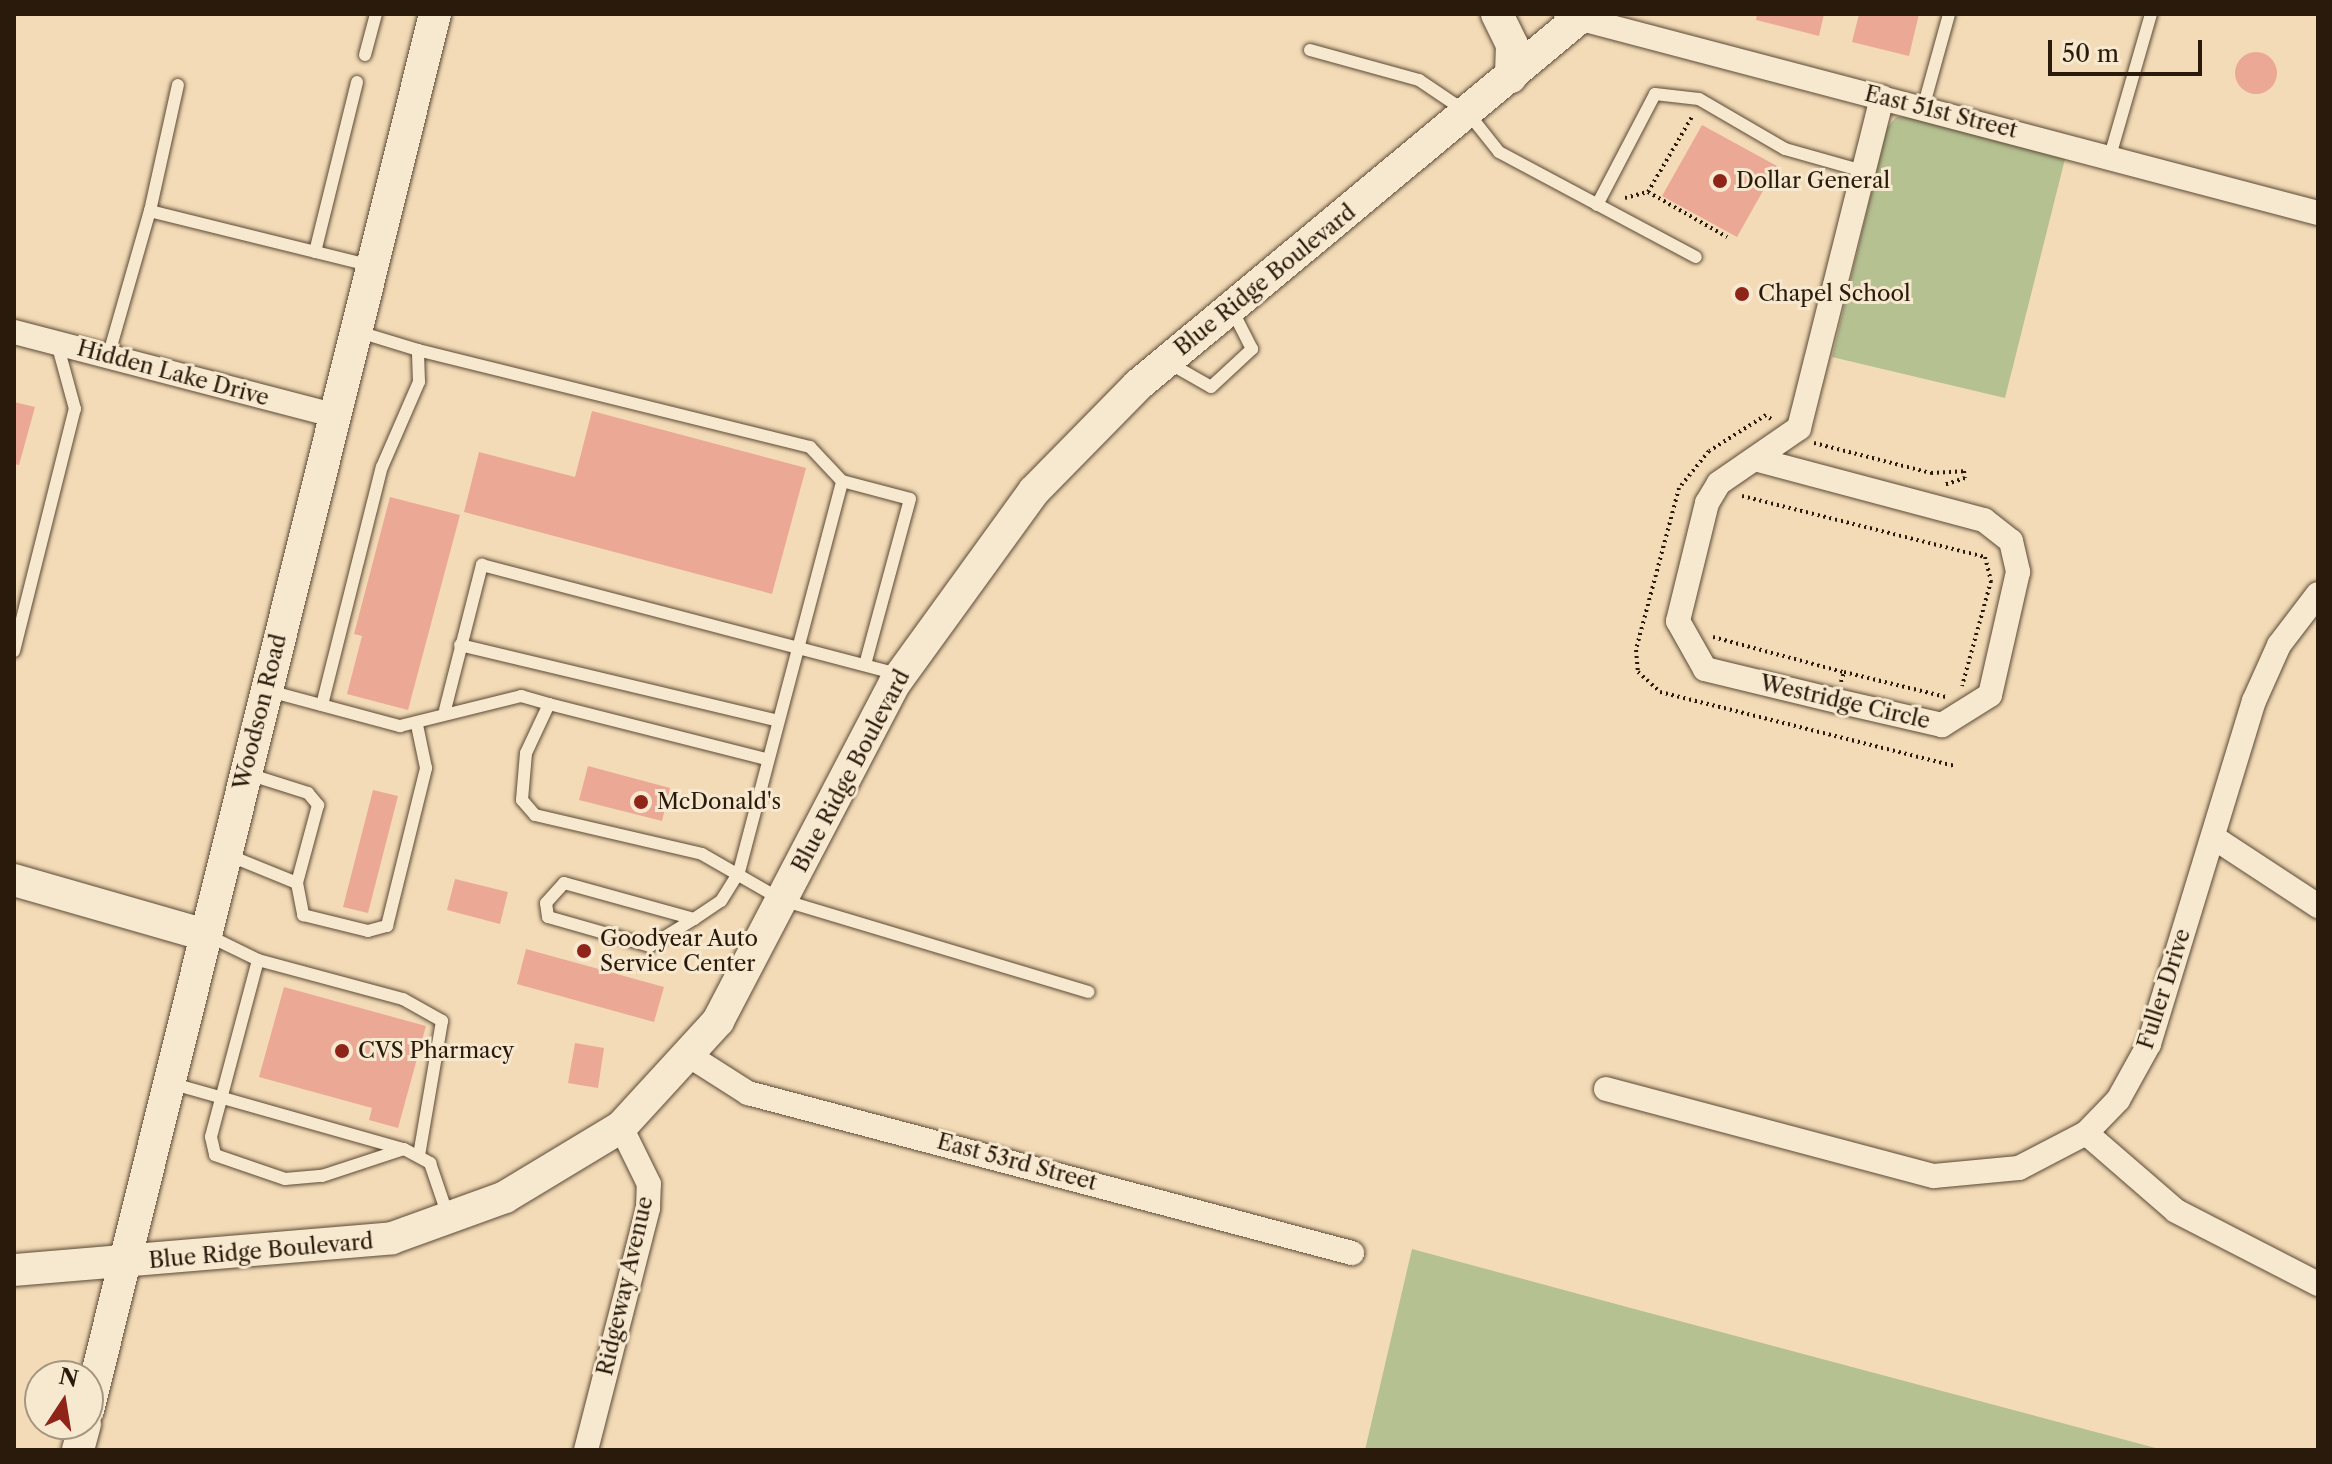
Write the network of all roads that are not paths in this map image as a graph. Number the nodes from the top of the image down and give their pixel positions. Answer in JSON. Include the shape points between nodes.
{"nodes":[{"id":1,"x":376,"y":14,"type":"edge"},
{"id":2,"x":435,"y":14,"type":"edge"},
{"id":3,"x":1497,"y":14,"type":"edge"},
{"id":4,"x":1949,"y":14,"type":"edge"},
{"id":5,"x":2151,"y":14,"type":"edge"},
{"id":6,"x":1576,"y":16,"type":"edge"},
{"id":7,"x":1310,"y":50,"type":"dead end"},
{"id":8,"x":365,"y":55,"type":"dead end"},
{"id":9,"x":1511,"y":77,"type":"junction"},
{"id":10,"x":357,"y":82,"type":"dead end"},
{"id":11,"x":178,"y":85,"type":"dead end"},
{"id":12,"x":1882,"y":97,"type":"junction"},
{"id":13,"x":1923,"y":108,"type":"junction"},
{"id":14,"x":1468,"y":113,"type":"junction"},
{"id":15,"x":2110,"y":156,"type":"junction"},
{"id":16,"x":1863,"y":171,"type":"junction"},
{"id":17,"x":1597,"y":205,"type":"junction"},
{"id":18,"x":150,"y":211,"type":"junction"},
{"id":19,"x":2318,"y":213,"type":"edge"},
{"id":20,"x":315,"y":252,"type":"junction"},
{"id":21,"x":1696,"y":257,"type":"dead end"},
{"id":22,"x":368,"y":265,"type":"junction"},
{"id":23,"x":1231,"y":308,"type":"junction"},
{"id":24,"x":352,"y":330,"type":"junction"},
{"id":25,"x":14,"y":332,"type":"edge"},
{"id":26,"x":57,"y":343,"type":"junction"},
{"id":27,"x":418,"y":350,"type":"junction"},
{"id":28,"x":108,"y":357,"type":"junction"},
{"id":29,"x":1167,"y":361,"type":"junction"},
{"id":30,"x":332,"y":415,"type":"junction"},
{"id":31,"x":1758,"y":460,"type":"junction"},
{"id":32,"x":842,"y":481,"type":"junction"},
{"id":33,"x":2318,"y":594,"type":"edge"},
{"id":34,"x":793,"y":644,"type":"junction"},
{"id":35,"x":460,"y":645,"type":"junction"},
{"id":36,"x":14,"y":651,"type":"edge"},
{"id":37,"x":865,"y":665,"type":"junction"},
{"id":38,"x":901,"y":675,"type":"junction"},
{"id":39,"x":265,"y":690,"type":"junction"},
{"id":40,"x":549,"y":704,"type":"junction"},
{"id":41,"x":322,"y":705,"type":"junction"},
{"id":42,"x":445,"y":710,"type":"junction"},
{"id":43,"x":775,"y":720,"type":"junction"},
{"id":44,"x":417,"y":725,"type":"junction"},
{"id":45,"x":766,"y":759,"type":"junction"},
{"id":46,"x":245,"y":773,"type":"junction"},
{"id":47,"x":2213,"y":837,"type":"junction"},
{"id":48,"x":226,"y":854,"type":"junction"},
{"id":49,"x":739,"y":872,"type":"junction"},
{"id":50,"x":14,"y":880,"type":"edge"},
{"id":51,"x":297,"y":883,"type":"junction"},
{"id":52,"x":782,"y":900,"type":"junction"},
{"id":53,"x":2318,"y":906,"type":"edge"},
{"id":54,"x":694,"y":919,"type":"junction"},
{"id":55,"x":206,"y":935,"type":"junction"},
{"id":56,"x":258,"y":960,"type":"junction"},
{"id":57,"x":1088,"y":992,"type":"dead end"},
{"id":58,"x":690,"y":1056,"type":"junction"},
{"id":59,"x":170,"y":1083,"type":"junction"},
{"id":60,"x":1606,"y":1089,"type":"dead end"},
{"id":61,"x":221,"y":1095,"type":"junction"},
{"id":62,"x":621,"y":1127,"type":"junction"},
{"id":63,"x":2086,"y":1133,"type":"junction"},
{"id":64,"x":404,"y":1149,"type":"junction"},
{"id":65,"x":419,"y":1156,"type":"junction"},
{"id":66,"x":450,"y":1221,"type":"junction"},
{"id":67,"x":1352,"y":1253,"type":"dead end"},
{"id":68,"x":125,"y":1263,"type":"junction"},
{"id":69,"x":14,"y":1270,"type":"edge"},
{"id":70,"x":2318,"y":1284,"type":"edge"},
{"id":71,"x":101,"y":1360,"type":"edge"},
{"id":72,"x":586,"y":1450,"type":"edge"}],
"edges":[{"from":1,"to":8,"type":"lane"},
{"from":2,"to":22,"type":"street","name":"Woodson Road"},
{"from":3,"to":9,"type":"street","via":[[1509,31]]},
{"from":4,"to":13,"type":"lane"},
{"from":5,"to":15,"type":"lane"},
{"from":6,"to":9,"type":"street","name":"Blue Ridge Boulevard"},
{"from":6,"to":12,"type":"street","name":"East 51st Street"},
{"from":7,"to":14,"type":"lane","via":[[1419,80]]},
{"from":9,"to":14,"type":"street","name":"Blue Ridge Boulevard"},
{"from":10,"to":20,"type":"lane"},
{"from":11,"to":18,"type":"lane"},
{"from":12,"to":13,"type":"street","name":"East 51st Street"},
{"from":12,"to":16,"type":"street","name":"Westridge Circle"},
{"from":13,"to":15,"type":"street","name":"East 51st Street"},
{"from":14,"to":17,"type":"lane","via":[[1499,152]]},
{"from":14,"to":23,"type":"street","name":"Blue Ridge Boulevard"},
{"from":15,"to":19,"type":"street","name":"East 51st Street"},
{"from":16,"to":17,"type":"lane","via":[[1785,149],[1699,99],[1655,94]]},
{"from":16,"to":31,"type":"street","name":"Westridge Circle","via":[[1799,428]]},
{"from":17,"to":21,"type":"lane"},
{"from":18,"to":20,"type":"lane"},
{"from":18,"to":28,"type":"lane"},
{"from":20,"to":22,"type":"lane"},
{"from":22,"to":24,"type":"street","name":"Woodson Road"},
{"from":23,"to":29,"type":"street","name":"Blue Ridge Boulevard"},
{"from":23,"to":29,"type":"lane","via":[[1252,349],[1211,387]]},
{"from":24,"to":27,"type":"lane"},
{"from":24,"to":30,"type":"street","name":"Woodson Road"},
{"from":25,"to":26,"type":"street","name":"Hidden Lake Drive"},
{"from":26,"to":28,"type":"street","name":"Hidden Lake Drive"},
{"from":26,"to":36,"type":"lane","via":[[75,409]]},
{"from":27,"to":32,"type":"lane","via":[[810,447]]},
{"from":27,"to":41,"type":"lane","via":[[419,382],[382,467]]},
{"from":28,"to":30,"type":"street","name":"Hidden Lake Drive"},
{"from":29,"to":38,"type":"street","name":"Blue Ridge Boulevard","via":[[1034,491]]},
{"from":30,"to":39,"type":"street","name":"Woodson Road"},
{"from":31,"to":31,"type":"street","name":"Westridge Circle","via":[[1719,483],[1707,503],[1678,621],[1705,669],[1942,725],[1990,695],[2018,572],[2011,541],[1984,520]]},
{"from":32,"to":34,"type":"lane"},
{"from":32,"to":37,"type":"lane","via":[[910,499]]},
{"from":33,"to":47,"type":"street","name":"Fuller Drive","via":[[2279,645],[2254,701]]},
{"from":34,"to":35,"type":"lane","via":[[482,565]]},
{"from":34,"to":37,"type":"lane"},
{"from":34,"to":43,"type":"lane"},
{"from":35,"to":42,"type":"lane"},
{"from":35,"to":43,"type":"lane"},
{"from":37,"to":38,"type":"lane"},
{"from":38,"to":52,"type":"street","name":"Blue Ridge Boulevard"},
{"from":39,"to":41,"type":"lane"},
{"from":39,"to":46,"type":"street","name":"Woodson Road"},
{"from":40,"to":42,"type":"lane","via":[[521,696]]},
{"from":40,"to":45,"type":"lane"},
{"from":40,"to":49,"type":"lane","via":[[526,753],[522,800],[535,815],[702,854]]},
{"from":41,"to":44,"type":"lane"},
{"from":42,"to":44,"type":"lane"},
{"from":43,"to":45,"type":"lane"},
{"from":44,"to":51,"type":"lane","via":[[426,768],[387,926],[368,931],[303,915]]},
{"from":45,"to":49,"type":"lane"},
{"from":46,"to":48,"type":"street","name":"Woodson Road"},
{"from":46,"to":51,"type":"lane","via":[[308,793],[318,805]]},
{"from":47,"to":53,"type":"street"},
{"from":47,"to":63,"type":"street","name":"Fuller Drive","via":[[2149,1044],[2118,1100]]},
{"from":48,"to":51,"type":"lane","via":[[273,867]]},
{"from":48,"to":55,"type":"street","name":"Woodson Road"},
{"from":49,"to":52,"type":"lane"},
{"from":49,"to":54,"type":"lane","via":[[721,901]]},
{"from":50,"to":55,"type":"street"},
{"from":52,"to":57,"type":"lane"},
{"from":52,"to":58,"type":"street","name":"Blue Ridge Boulevard","via":[[718,1021]]},
{"from":54,"to":54,"type":"lane","via":[[564,883],[546,903],[548,917],[650,946]]},
{"from":55,"to":56,"type":"lane"},
{"from":55,"to":59,"type":"street","name":"Woodson Road"},
{"from":56,"to":61,"type":"lane"},
{"from":56,"to":65,"type":"lane","via":[[403,999],[442,1021]]},
{"from":58,"to":62,"type":"street","name":"Blue Ridge Boulevard"},
{"from":58,"to":67,"type":"street","name":"East 53rd Street","via":[[748,1093]]},
{"from":59,"to":61,"type":"lane"},
{"from":59,"to":68,"type":"street","name":"Woodson Road"},
{"from":60,"to":63,"type":"street","name":"Fuller Drive","via":[[1934,1176],[2019,1168]]},
{"from":61,"to":64,"type":"lane"},
{"from":61,"to":64,"type":"lane","via":[[211,1137],[215,1155],[285,1179],[322,1176]]},
{"from":62,"to":66,"type":"street","name":"Blue Ridge Boulevard","via":[[562,1168]]},
{"from":62,"to":72,"type":"street","name":"Ridgeway Avenue","via":[[649,1184],[648,1208]]},
{"from":63,"to":70,"type":"street","via":[[2176,1211]]},
{"from":64,"to":65,"type":"lane"},
{"from":65,"to":66,"type":"lane","via":[[430,1163]]},
{"from":66,"to":68,"type":"street","name":"Blue Ridge Boulevard","via":[[342,1248]]},
{"from":68,"to":69,"type":"street","name":"Blue Ridge Boulevard"},
{"from":68,"to":71,"type":"street","name":"Woodson Road"}]}
